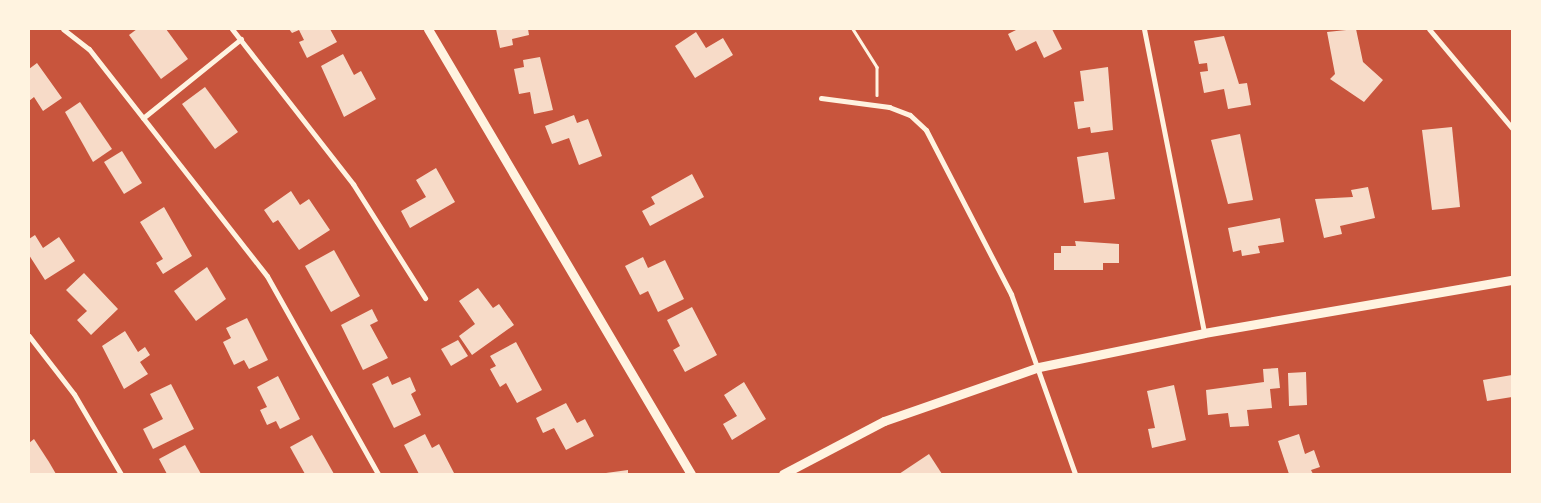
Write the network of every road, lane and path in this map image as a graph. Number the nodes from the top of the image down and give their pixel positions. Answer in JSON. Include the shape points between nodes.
{"nodes":[{"id":1,"x":63,"y":29,"type":"edge"},
{"id":2,"x":232,"y":29,"type":"edge"},
{"id":3,"x":428,"y":29,"type":"edge"},
{"id":4,"x":853,"y":29,"type":"edge"},
{"id":5,"x":1144,"y":29,"type":"edge"},
{"id":6,"x":1430,"y":29,"type":"edge"},
{"id":7,"x":241,"y":39,"type":"junction"},
{"id":8,"x":821,"y":98,"type":"dead end"},
{"id":9,"x":877,"y":105,"type":"junction"},
{"id":10,"x":143,"y":118,"type":"junction"},
{"id":11,"x":1512,"y":128,"type":"edge"},
{"id":12,"x":1512,"y":280,"type":"edge"},
{"id":13,"x":425,"y":298,"type":"dead end"},
{"id":14,"x":1204,"y":333,"type":"junction"},
{"id":15,"x":29,"y":336,"type":"edge"},
{"id":16,"x":1039,"y":368,"type":"junction"},
{"id":17,"x":121,"y":474,"type":"edge"},
{"id":18,"x":378,"y":474,"type":"edge"},
{"id":19,"x":691,"y":474,"type":"edge"},
{"id":20,"x":783,"y":474,"type":"edge"},
{"id":21,"x":1075,"y":474,"type":"edge"}],
"edges":[{"from":1,"to":10,"type":"street","via":[[90,49]]},
{"from":2,"to":7,"type":"street"},
{"from":3,"to":19,"type":"main road"},
{"from":4,"to":9,"type":"path","via":[[877,67]]},
{"from":5,"to":14,"type":"street"},
{"from":6,"to":11,"type":"street"},
{"from":7,"to":10,"type":"street"},
{"from":7,"to":13,"type":"street","via":[[353,184]]},
{"from":8,"to":9,"type":"street"},
{"from":9,"to":16,"type":"street","via":[[910,115],[929,136],[996,264]]},
{"from":10,"to":18,"type":"street","via":[[267,276]]},
{"from":12,"to":14,"type":"main road"},
{"from":14,"to":16,"type":"main road"},
{"from":15,"to":17,"type":"street","via":[[79,402]]},
{"from":16,"to":20,"type":"main road","via":[[884,421]]},
{"from":16,"to":21,"type":"street"}]}
